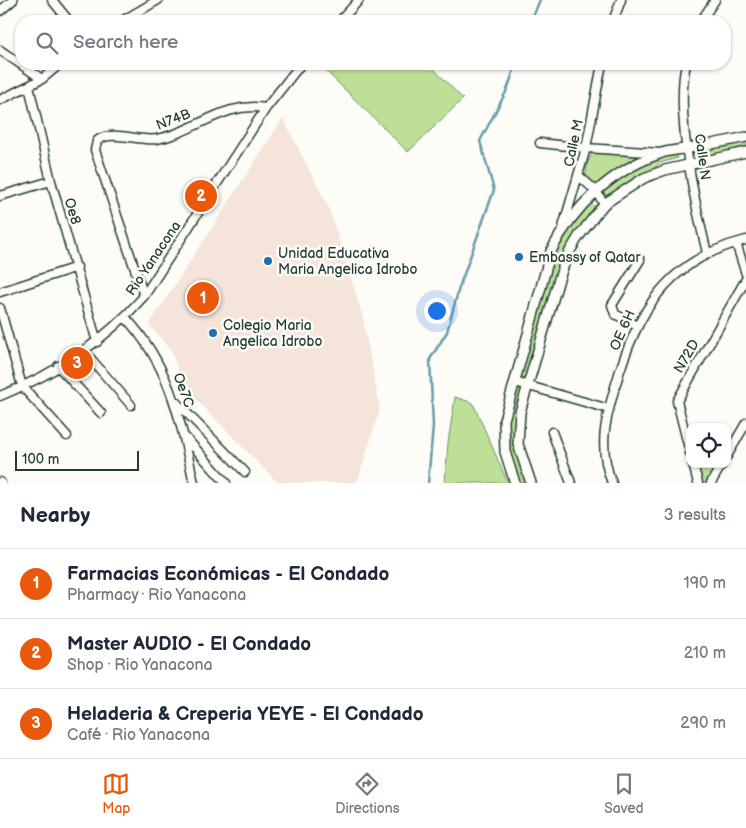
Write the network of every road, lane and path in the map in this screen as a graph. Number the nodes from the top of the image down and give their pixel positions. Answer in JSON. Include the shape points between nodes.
{"nodes":[{"id":1,"x":13,"y":0,"type":"edge"},
{"id":2,"x":52,"y":0,"type":"edge"},
{"id":3,"x":158,"y":0,"type":"edge"},
{"id":4,"x":359,"y":0,"type":"edge"},
{"id":5,"x":621,"y":0,"type":"edge"},
{"id":6,"x":715,"y":0,"type":"edge"},
{"id":7,"x":0,"y":11,"type":"edge"},
{"id":8,"x":65,"y":15,"type":"edge"},
{"id":9,"x":132,"y":15,"type":"edge"},
{"id":10,"x":345,"y":15,"type":"edge"},
{"id":11,"x":615,"y":15,"type":"edge"},
{"id":12,"x":705,"y":15,"type":"edge"},
{"id":13,"x":0,"y":50,"type":"edge"},
{"id":14,"x":15,"y":60,"type":"edge"},
{"id":15,"x":29,"y":70,"type":"edge"},
{"id":16,"x":53,"y":70,"type":"edge"},
{"id":17,"x":296,"y":70,"type":"edge"},
{"id":18,"x":601,"y":70,"type":"edge"},
{"id":19,"x":685,"y":70,"type":"edge"},
{"id":20,"x":42,"y":79,"type":"junction"},
{"id":21,"x":29,"y":86,"type":"junction"},
{"id":22,"x":0,"y":100,"type":"edge"},
{"id":23,"x":266,"y":108,"type":"junction"},
{"id":24,"x":746,"y":137,"type":"edge"},
{"id":25,"x":540,"y":143,"type":"dead end"},
{"id":26,"x":586,"y":148,"type":"junction"},
{"id":27,"x":688,"y":148,"type":"junction"},
{"id":28,"x":746,"y":152,"type":"edge"},
{"id":29,"x":661,"y":153,"type":"junction"},
{"id":30,"x":690,"y":163,"type":"junction"},
{"id":31,"x":579,"y":176,"type":"junction"},
{"id":32,"x":51,"y":181,"type":"junction"},
{"id":33,"x":596,"y":191,"type":"junction"},
{"id":34,"x":0,"y":196,"type":"edge"},
{"id":35,"x":604,"y":204,"type":"junction"},
{"id":36,"x":563,"y":227,"type":"junction"},
{"id":37,"x":746,"y":240,"type":"edge"},
{"id":38,"x":736,"y":243,"type":"junction"},
{"id":39,"x":707,"y":253,"type":"junction"},
{"id":40,"x":640,"y":260,"type":"dead end"},
{"id":41,"x":77,"y":267,"type":"junction"},
{"id":42,"x":746,"y":274,"type":"edge"},
{"id":43,"x":746,"y":278,"type":"edge"},
{"id":44,"x":0,"y":292,"type":"edge"},
{"id":45,"x":144,"y":296,"type":"junction"},
{"id":46,"x":0,"y":308,"type":"edge"},
{"id":47,"x":125,"y":317,"type":"junction"},
{"id":48,"x":636,"y":326,"type":"junction"},
{"id":49,"x":97,"y":342,"type":"junction"},
{"id":50,"x":84,"y":351,"type":"junction"},
{"id":51,"x":58,"y":366,"type":"junction"},
{"id":52,"x":516,"y":382,"type":"junction"},
{"id":53,"x":528,"y":385,"type":"junction"},
{"id":54,"x":22,"y":386,"type":"junction"},
{"id":55,"x":0,"y":396,"type":"edge"},
{"id":56,"x":175,"y":400,"type":"junction"},
{"id":57,"x":131,"y":405,"type":"dead end"},
{"id":58,"x":609,"y":409,"type":"junction"},
{"id":59,"x":101,"y":412,"type":"dead end"},
{"id":60,"x":746,"y":423,"type":"edge"},
{"id":61,"x":686,"y":427,"type":"edge"},
{"id":62,"x":552,"y":432,"type":"dead end"},
{"id":63,"x":67,"y":436,"type":"dead end"},
{"id":64,"x":185,"y":438,"type":"junction"},
{"id":65,"x":731,"y":446,"type":"edge"},
{"id":66,"x":694,"y":468,"type":"edge"},
{"id":67,"x":720,"y":468,"type":"edge"},
{"id":68,"x":245,"y":472,"type":"dead end"},
{"id":69,"x":195,"y":482,"type":"edge"},
{"id":70,"x":226,"y":483,"type":"edge"},
{"id":71,"x":515,"y":483,"type":"edge"},
{"id":72,"x":531,"y":483,"type":"edge"},
{"id":73,"x":571,"y":483,"type":"edge"},
{"id":74,"x":612,"y":483,"type":"edge"},
{"id":75,"x":698,"y":483,"type":"edge"},
{"id":76,"x":711,"y":483,"type":"edge"}],
"edges":[{"from":1,"to":7,"type":"street"},
{"from":2,"to":8,"type":"street"},
{"from":3,"to":9,"type":"street"},
{"from":4,"to":10,"type":"street"},
{"from":5,"to":11,"type":"street"},
{"from":6,"to":12,"type":"street"},
{"from":13,"to":14,"type":"street"},
{"from":15,"to":20,"type":"street"},
{"from":16,"to":20,"type":"street"},
{"from":17,"to":23,"type":"street","name":"Rio Yanacona"},
{"from":18,"to":26,"type":"street","name":"Calle M"},
{"from":19,"to":27,"type":"street","name":"Calle N","via":[[682,90]]},
{"from":20,"to":21,"type":"street"},
{"from":21,"to":22,"type":"street"},
{"from":21,"to":32,"type":"street","name":"Oe8"},
{"from":23,"to":45,"type":"street","name":"Rio Yanacona"},
{"from":23,"to":45,"type":"street","name":"N74B","via":[[232,109],[158,139],[104,136],[97,141],[95,150]]},
{"from":24,"to":27,"type":"street"},
{"from":25,"to":26,"type":"street"},
{"from":26,"to":29,"type":"street"},
{"from":26,"to":31,"type":"street","name":"Calle M"},
{"from":27,"to":29,"type":"street"},
{"from":27,"to":30,"type":"street","name":"Calle N"},
{"from":28,"to":30,"type":"street"},
{"from":29,"to":33,"type":"street","via":[[624,171]]},
{"from":30,"to":35,"type":"street","via":[[644,178]]},
{"from":30,"to":39,"type":"street","name":"Calle N"},
{"from":31,"to":33,"type":"street"},
{"from":31,"to":36,"type":"street","name":"Calle M"},
{"from":32,"to":34,"type":"street"},
{"from":32,"to":41,"type":"street","name":"Oe8"},
{"from":33,"to":35,"type":"street"},
{"from":33,"to":36,"type":"street"},
{"from":35,"to":53,"type":"street","via":[[567,256]]},
{"from":36,"to":52,"type":"street","via":[[551,251]]},
{"from":37,"to":38,"type":"street","name":"OE 6H"},
{"from":38,"to":39,"type":"street","name":"OE 6H"},
{"from":38,"to":42,"type":"street"},
{"from":39,"to":48,"type":"street","name":"OE 6H","via":[[674,276],[654,297]]},
{"from":40,"to":48,"type":"street","via":[[612,305],[615,314]]},
{"from":41,"to":44,"type":"street"},
{"from":41,"to":49,"type":"street","name":"Oe8"},
{"from":43,"to":61,"type":"street","name":"N72D","via":[[677,400]]},
{"from":45,"to":47,"type":"street","name":"Rio Yanacona"},
{"from":46,"to":54,"type":"street"},
{"from":47,"to":49,"type":"street","name":"Rio Yanacona"},
{"from":47,"to":56,"type":"street","name":"Oe7C","via":[[163,370]]},
{"from":48,"to":58,"type":"street","name":"OE 6H","via":[[622,360]]},
{"from":49,"to":50,"type":"street","name":"Rio Yanacona"},
{"from":50,"to":51,"type":"street","name":"Rio Yanacona"},
{"from":50,"to":57,"type":"street"},
{"from":51,"to":54,"type":"street","name":"Rio Yanacona"},
{"from":51,"to":59,"type":"street"},
{"from":52,"to":53,"type":"street"},
{"from":52,"to":71,"type":"street","via":[[504,420],[505,452]]},
{"from":53,"to":58,"type":"street"},
{"from":53,"to":72,"type":"street","via":[[520,412],[518,444]]},
{"from":54,"to":55,"type":"street","name":"Rio Yanacona"},
{"from":54,"to":63,"type":"street"},
{"from":56,"to":64,"type":"street","name":"Oe7C"},
{"from":56,"to":68,"type":"street"},
{"from":58,"to":74,"type":"street","name":"OE 6H","via":[[603,436]]},
{"from":60,"to":65,"type":"street"},
{"from":62,"to":73,"type":"street"},
{"from":64,"to":69,"type":"street","name":"Oe7C"},
{"from":64,"to":70,"type":"street"},
{"from":66,"to":75,"type":"street"},
{"from":67,"to":76,"type":"street"}]}
